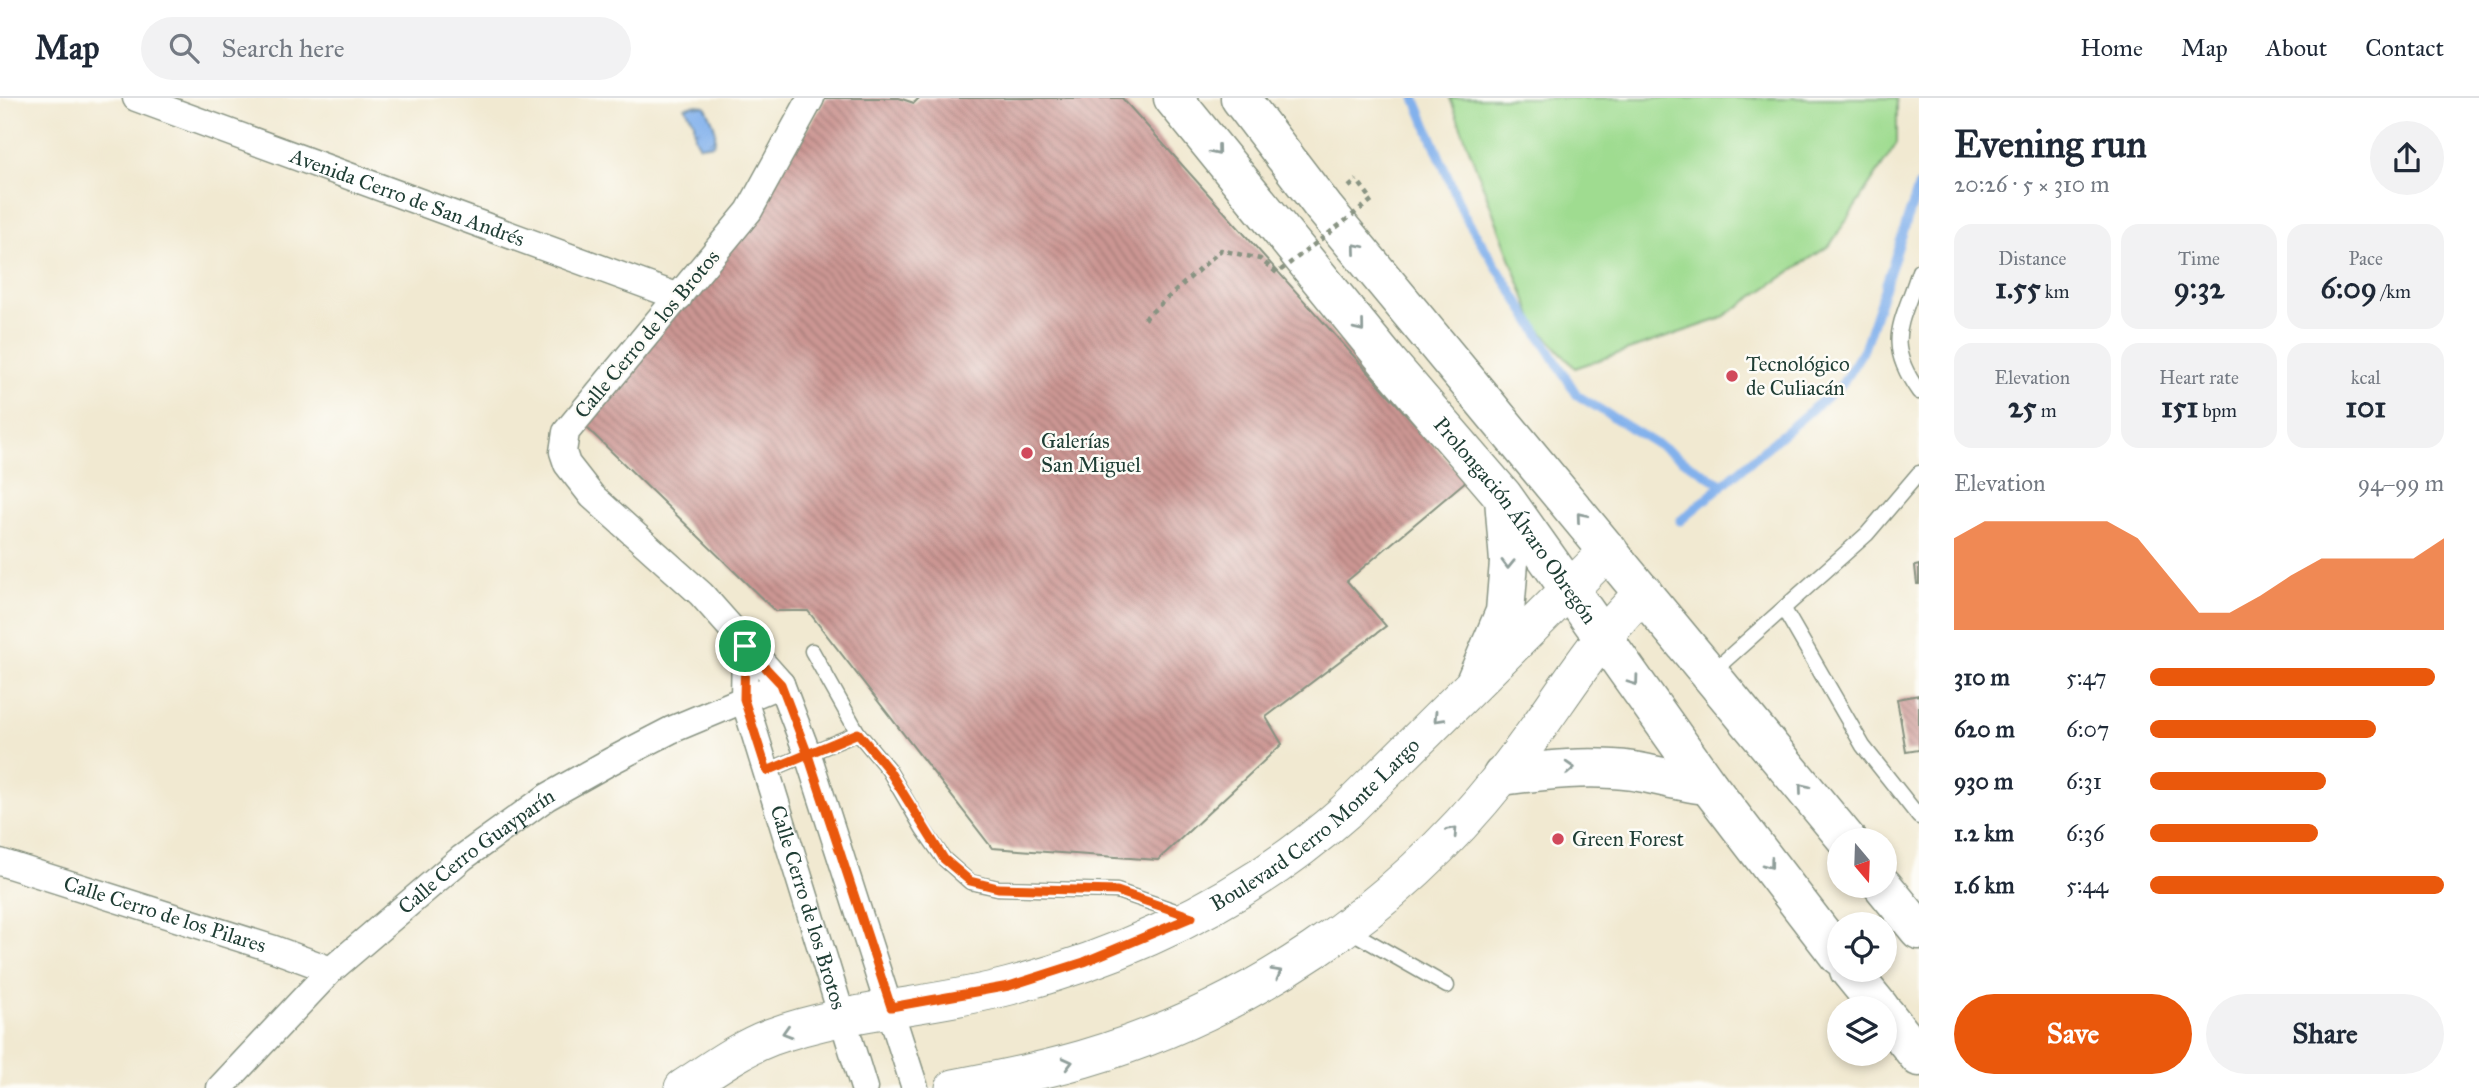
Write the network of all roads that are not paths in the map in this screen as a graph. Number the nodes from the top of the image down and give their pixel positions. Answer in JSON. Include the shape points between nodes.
{"nodes":[{"id":1,"x":135,"y":98,"type":"edge"},
{"id":2,"x":811,"y":98,"type":"edge"},
{"id":3,"x":1173,"y":98,"type":"edge"},
{"id":4,"x":1240,"y":98,"type":"edge"},
{"id":5,"x":1919,"y":271,"type":"edge"},
{"id":6,"x":679,"y":297,"type":"junction"},
{"id":7,"x":1919,"y":392,"type":"edge"},
{"id":8,"x":1919,"y":473,"type":"edge"},
{"id":9,"x":1503,"y":496,"type":"junction"},
{"id":10,"x":1609,"y":550,"type":"junction"},
{"id":11,"x":1567,"y":589,"type":"junction"},
{"id":12,"x":1644,"y":592,"type":"junction"},
{"id":13,"x":1785,"y":611,"type":"junction"},
{"id":14,"x":1603,"y":637,"type":"junction"},
{"id":15,"x":745,"y":646,"type":"junction"},
{"id":16,"x":812,"y":651,"type":"dead end"},
{"id":17,"x":1709,"y":675,"type":"junction"},
{"id":18,"x":1476,"y":680,"type":"junction"},
{"id":19,"x":781,"y":684,"type":"junction"},
{"id":20,"x":744,"y":699,"type":"junction"},
{"id":21,"x":858,"y":733,"type":"junction"},
{"id":22,"x":808,"y":755,"type":"junction"},
{"id":23,"x":767,"y":771,"type":"junction"},
{"id":24,"x":1502,"y":776,"type":"junction"},
{"id":25,"x":1708,"y":785,"type":"junction"},
{"id":26,"x":1919,"y":817,"type":"edge"},
{"id":27,"x":1837,"y":828,"type":"edge"},
{"id":28,"x":0,"y":862,"type":"edge"},
{"id":29,"x":1893,"y":898,"type":"edge"},
{"id":30,"x":1192,"y":917,"type":"junction"},
{"id":31,"x":1346,"y":929,"type":"junction"},
{"id":32,"x":1919,"y":930,"type":"edge"},
{"id":33,"x":1827,"y":940,"type":"edge"},
{"id":34,"x":331,"y":970,"type":"junction"},
{"id":35,"x":1859,"y":982,"type":"edge"},
{"id":36,"x":1447,"y":986,"type":"dead end"},
{"id":37,"x":1870,"y":996,"type":"edge"},
{"id":38,"x":891,"y":1007,"type":"junction"},
{"id":39,"x":842,"y":1017,"type":"junction"},
{"id":40,"x":1897,"y":1029,"type":"edge"},
{"id":41,"x":1919,"y":1057,"type":"edge"},
{"id":42,"x":220,"y":1088,"type":"edge"},
{"id":43,"x":683,"y":1088,"type":"edge"},
{"id":44,"x":864,"y":1088,"type":"edge"},
{"id":45,"x":915,"y":1088,"type":"edge"},
{"id":46,"x":954,"y":1088,"type":"edge"}],
"edges":[{"from":1,"to":6,"type":"street","name":"Avenida Cerro de San Andrés"},
{"from":2,"to":6,"type":"street","name":"Calle Cerro de los Brotos","via":[[749,211]]},
{"from":3,"to":9,"type":"main road","name":"Prolongación Álvaro Obregón","one_way":true},
{"from":10,"to":4,"type":"main road","one_way":true,"via":[[1324,208]]},
{"from":5,"to":7,"type":"lane","via":[[1898,342],[1901,364]]},
{"from":6,"to":15,"type":"street","name":"Calle Cerro de los Brotos","via":[[566,432],[563,452],[592,496],[677,570]]},
{"from":8,"to":13,"type":"lane","via":[[1867,534]]},
{"from":9,"to":11,"type":"main road","name":"Prolongación Álvaro Obregón"},
{"from":9,"to":18,"type":"main road","one_way":true,"via":[[1509,562],[1504,612]]},
{"from":10,"to":11,"type":"street","name":"Boulevard Cerro Monte Largo"},
{"from":10,"to":12,"type":"main road"},
{"from":11,"to":14,"type":"main road","name":"Prolongación Álvaro Obregón"},
{"from":11,"to":18,"type":"street","name":"Boulevard Cerro Monte Largo"},
{"from":12,"to":14,"type":"street"},
{"from":12,"to":17,"type":"main road"},
{"from":13,"to":17,"type":"lane"},
{"from":13,"to":26,"type":"lane","via":[[1863,746]]},
{"from":14,"to":24,"type":"street"},
{"from":14,"to":25,"type":"main road","name":"Prolongación Álvaro Obregón","one_way":true},
{"from":15,"to":19,"type":"street","name":"Calle Cerro de los Brotos"},
{"from":15,"to":20,"type":"street","name":"Calle Cerro de los Brotos"},
{"from":16,"to":21,"type":"lane"},
{"from":27,"to":17,"type":"main road","one_way":true},
{"from":18,"to":30,"type":"street","name":"Boulevard Cerro Monte Largo","one_way":true,"via":[[1305,848]]},
{"from":19,"to":20,"type":"street","name":"Calle Cerro Guayparín"},
{"from":19,"to":22,"type":"street","name":"Calle Cerro de los Brotos"},
{"from":20,"to":23,"type":"street","name":"Calle Cerro de los Brotos"},
{"from":20,"to":34,"type":"street","name":"Calle Cerro Guayparín","via":[[623,754],[547,797],[462,858]]},
{"from":21,"to":22,"type":"lane"},
{"from":21,"to":30,"type":"lane","via":[[888,769],[944,859],[970,881],[998,888],[1117,891]]},
{"from":22,"to":23,"type":"lane"},
{"from":22,"to":38,"type":"street","name":"Calle Cerro de los Brotos"},
{"from":23,"to":39,"type":"street","name":"Calle Cerro de los Brotos"},
{"from":24,"to":25,"type":"main road","one_way":true,"via":[[1586,767]]},
{"from":31,"to":24,"type":"street","one_way":true,"via":[[1421,864]]},
{"from":25,"to":33,"type":"main road","name":"Prolongación Álvaro Obregón","one_way":true},
{"from":28,"to":34,"type":"street","name":"Calle Cerro de los Pilares"},
{"from":29,"to":32,"type":"main road"},
{"from":30,"to":38,"type":"street","name":"Boulevard Cerro Monte Largo","via":[[1084,962],[1009,986]]},
{"from":31,"to":36,"type":"lane"},
{"from":46,"to":31,"type":"street","one_way":true,"via":[[1083,1059],[1139,1039],[1244,991]]},
{"from":34,"to":42,"type":"street","name":"Calle Cerro Guayparín"},
{"from":35,"to":37,"type":"main road"},
{"from":38,"to":39,"type":"street","name":"Boulevard Cerro Monte Largo"},
{"from":38,"to":45,"type":"street","name":"Calle Cerro de los Brotos"},
{"from":39,"to":43,"type":"street","name":"Boulevard Cerro Monte Largo","one_way":true,"via":[[769,1038]]},
{"from":39,"to":44,"type":"street","name":"Calle Cerro de los Brotos"},
{"from":40,"to":41,"type":"main road"}]}
